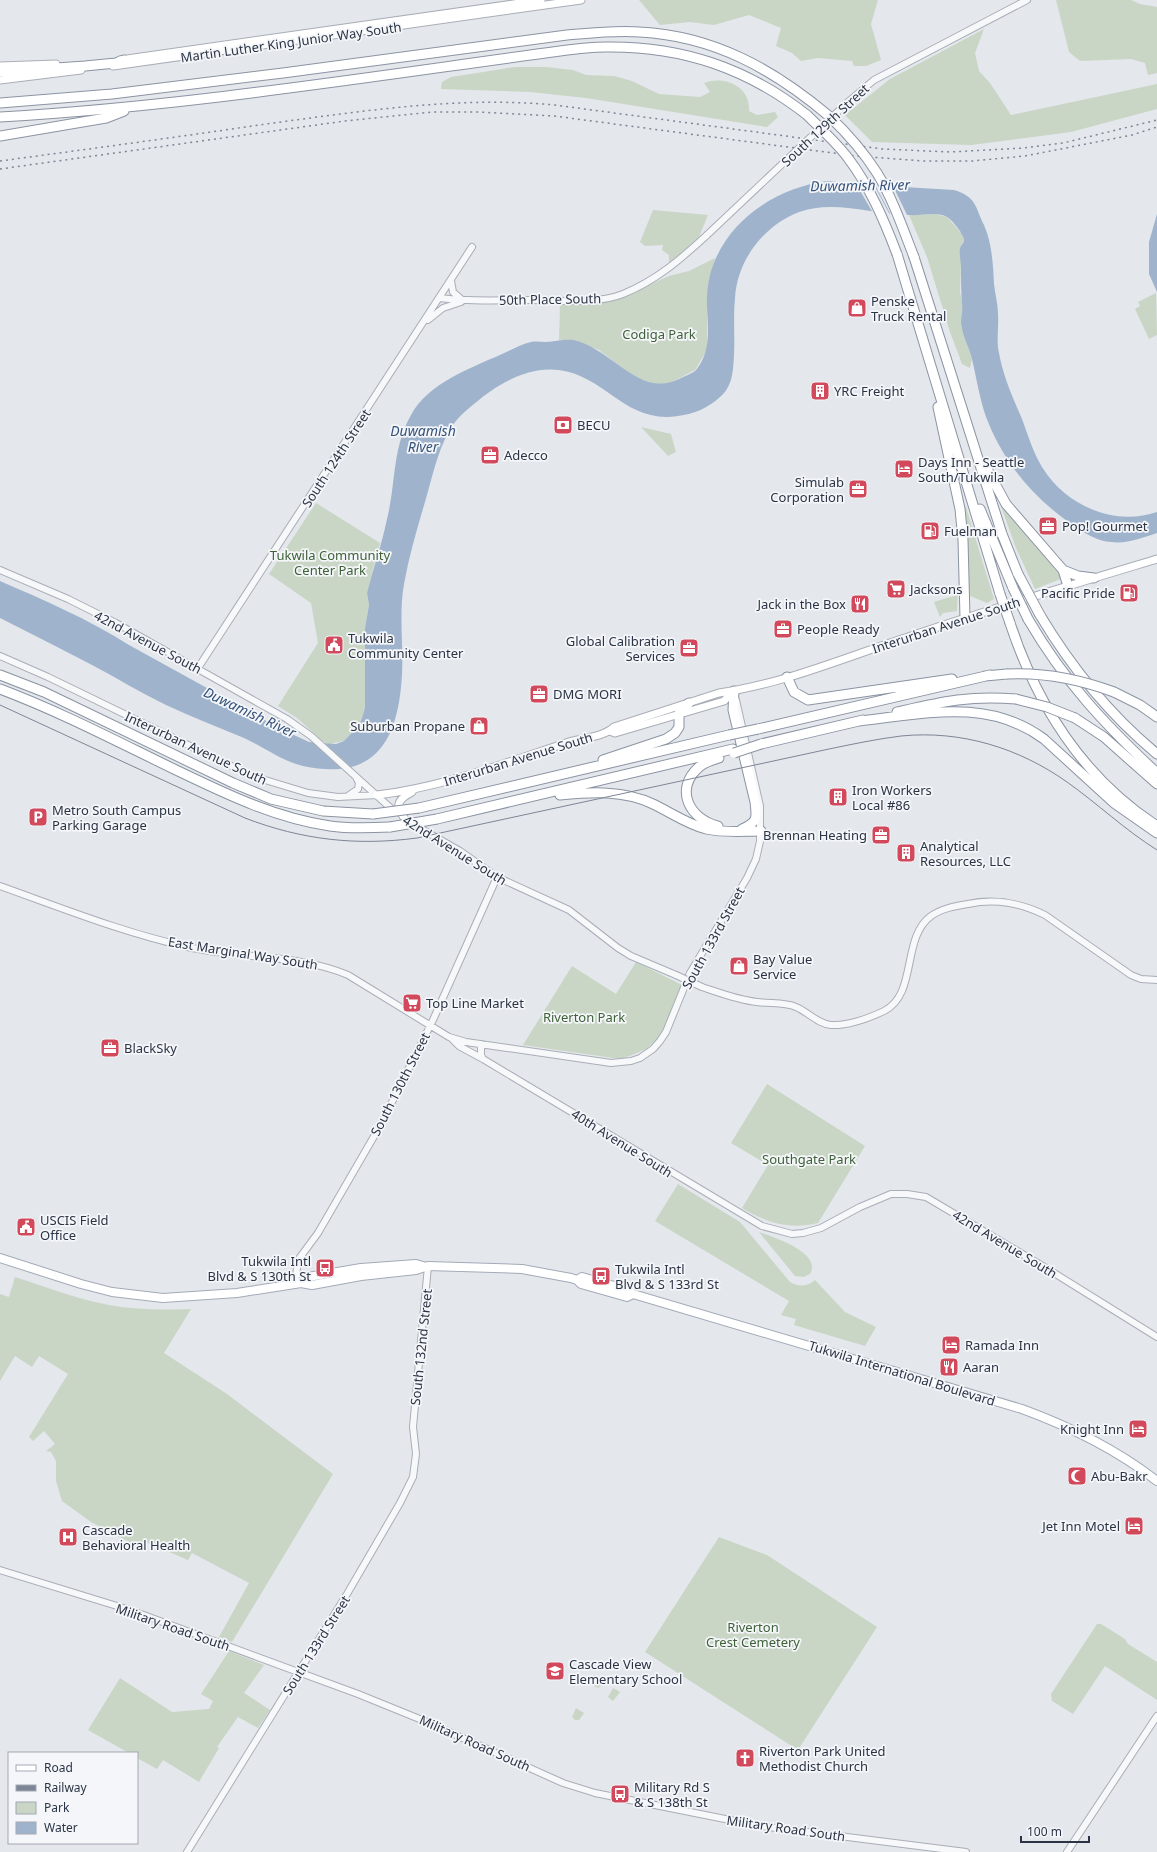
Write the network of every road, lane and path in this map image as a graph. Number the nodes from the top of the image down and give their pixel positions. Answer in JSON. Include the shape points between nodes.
{"nodes":[{"id":1,"x":541,"y":0,"type":"edge"},
{"id":2,"x":581,"y":0,"type":"edge"},
{"id":3,"x":1026,"y":0,"type":"edge"},
{"id":4,"x":124,"y":60,"type":"junction"},
{"id":5,"x":0,"y":66,"type":"edge"},
{"id":6,"x":0,"y":72,"type":"edge"},
{"id":7,"x":0,"y":80,"type":"edge"},
{"id":8,"x":0,"y":103,"type":"edge"},
{"id":9,"x":136,"y":107,"type":"junction"},
{"id":10,"x":0,"y":117,"type":"edge"},
{"id":11,"x":0,"y":136,"type":"edge"},
{"id":12,"x":472,"y":247,"type":"dead end"},
{"id":13,"x":667,"y":270,"type":"joint"},
{"id":14,"x":451,"y":280,"type":"junction"},
{"id":15,"x":439,"y":298,"type":"junction"},
{"id":16,"x":465,"y":300,"type":"junction"},
{"id":17,"x":449,"y":306,"type":"junction"},
{"id":18,"x":416,"y":333,"type":"junction"},
{"id":19,"x":924,"y":342,"type":"junction"},
{"id":20,"x":951,"y":372,"type":"junction"},
{"id":21,"x":954,"y":444,"type":"junction"},
{"id":22,"x":1157,"y":559,"type":"edge"},
{"id":23,"x":0,"y":570,"type":"edge"},
{"id":24,"x":1063,"y":570,"type":"junction"},
{"id":25,"x":1094,"y":578,"type":"junction"},
{"id":26,"x":1068,"y":586,"type":"junction"},
{"id":27,"x":965,"y":618,"type":"junction"},
{"id":28,"x":0,"y":656,"type":"edge"},
{"id":29,"x":198,"y":668,"type":"junction"},
{"id":30,"x":0,"y":675,"type":"edge"},
{"id":31,"x":990,"y":675,"type":"junction"},
{"id":32,"x":787,"y":677,"type":"junction"},
{"id":33,"x":0,"y":689,"type":"edge"},
{"id":34,"x":734,"y":691,"type":"junction"},
{"id":35,"x":0,"y":696,"type":"edge"},
{"id":36,"x":688,"y":704,"type":"junction"},
{"id":37,"x":51,"y":710,"type":"junction"},
{"id":38,"x":679,"y":713,"type":"junction"},
{"id":39,"x":1157,"y":717,"type":"edge"},
{"id":40,"x":859,"y":721,"type":"junction"},
{"id":41,"x":610,"y":731,"type":"junction"},
{"id":42,"x":734,"y":751,"type":"junction"},
{"id":43,"x":1157,"y":754,"type":"edge"},
{"id":44,"x":1157,"y":773,"type":"edge"},
{"id":45,"x":356,"y":776,"type":"junction"},
{"id":46,"x":529,"y":783,"type":"junction"},
{"id":47,"x":1157,"y":784,"type":"edge"},
{"id":48,"x":419,"y":789,"type":"junction"},
{"id":49,"x":377,"y":795,"type":"junction"},
{"id":50,"x":346,"y":797,"type":"junction"},
{"id":51,"x":513,"y":802,"type":"junction"},
{"id":52,"x":404,"y":819,"type":"junction"},
{"id":53,"x":1157,"y":826,"type":"edge"},
{"id":54,"x":742,"y":829,"type":"junction"},
{"id":55,"x":761,"y":831,"type":"junction"},
{"id":56,"x":1157,"y":833,"type":"edge"},
{"id":57,"x":497,"y":877,"type":"junction"},
{"id":58,"x":0,"y":886,"type":"edge"},
{"id":59,"x":1157,"y":980,"type":"edge"},
{"id":60,"x":430,"y":1026,"type":"junction"},
{"id":61,"x":449,"y":1037,"type":"junction"},
{"id":62,"x":481,"y":1044,"type":"junction"},
{"id":63,"x":482,"y":1058,"type":"junction"},
{"id":64,"x":640,"y":1058,"type":"joint"},
{"id":65,"x":845,"y":1216,"type":"joint"},
{"id":66,"x":0,"y":1258,"type":"edge"},
{"id":67,"x":425,"y":1266,"type":"junction"},
{"id":68,"x":298,"y":1283,"type":"junction"},
{"id":69,"x":1157,"y":1337,"type":"edge"},
{"id":70,"x":413,"y":1427,"type":"joint"},
{"id":71,"x":1157,"y":1481,"type":"edge"},
{"id":72,"x":0,"y":1570,"type":"edge"},
{"id":73,"x":300,"y":1672,"type":"junction"},
{"id":74,"x":1157,"y":1716,"type":"edge"},
{"id":75,"x":187,"y":1852,"type":"edge"},
{"id":76,"x":966,"y":1852,"type":"edge"},
{"id":77,"x":1067,"y":1852,"type":"edge"}],
"edges":[{"from":1,"to":4,"type":"main road","name":"Martin Luther King Junior Way South"},
{"from":2,"to":7,"type":"main road","name":"Martin Luther King Junior Way South","via":[[175,59]]},
{"from":3,"to":13,"type":"street","name":"South 129th Street","bridge":true,"via":[[874,80],[681,260]]},
{"from":4,"to":5,"type":"main road","name":"Martin Luther King Junior Way South"},
{"from":4,"to":6,"type":"highway","via":[[116,63]]},
{"from":8,"to":20,"type":"highway","bridge":true,"via":[[112,94],[611,31],[660,34],[708,44],[761,67],[785,81],[848,134],[877,173],[914,257]]},
{"from":9,"to":10,"type":"highway"},
{"from":9,"to":11,"type":"highway","via":[[106,118]]},
{"from":9,"to":19,"type":"highway","bridge":true,"via":[[560,51],[619,47],[658,49],[716,63],[762,84],[807,115],[836,144],[858,172],[881,213],[897,254]]},
{"from":12,"to":14,"type":"street","name":"South 124th Street"},
{"from":13,"to":16,"type":"street","name":"50th Place South","via":[[622,294],[602,299]]},
{"from":14,"to":15,"type":"street","name":"South 124th Street"},
{"from":14,"to":16,"type":"street","via":[[453,292]]},
{"from":15,"to":16,"type":"street","name":"50th Place South"},
{"from":15,"to":17,"type":"street"},
{"from":15,"to":18,"type":"street","name":"South 124th Street"},
{"from":16,"to":17,"type":"street"},
{"from":17,"to":18,"type":"street","via":[[437,312]]},
{"from":18,"to":29,"type":"street","name":"South 124th Street"},
{"from":19,"to":21,"type":"highway"},
{"from":19,"to":27,"type":"highway","via":[[960,509]]},
{"from":20,"to":24,"type":"highway","via":[[990,478],[1017,519],[1037,538]]},
{"from":20,"to":43,"type":"highway","bridge":true,"via":[[1002,534],[1018,574],[1040,615],[1081,676],[1119,720]]},
{"from":21,"to":44,"type":"highway","bridge":true,"via":[[1013,588],[1049,655],[1072,686],[1110,728]]},
{"from":21,"to":53,"type":"highway","bridge":true,"via":[[1000,594],[1032,681],[1069,743],[1109,788]]},
{"from":22,"to":25,"type":"main road","name":"Interurban Avenue South"},
{"from":23,"to":29,"type":"street","name":"42nd Avenue South","via":[[68,599]]},
{"from":24,"to":25,"type":"highway","via":[[1078,576]]},
{"from":24,"to":26,"type":"highway"},
{"from":25,"to":26,"type":"main road","name":"Interurban Avenue South"},
{"from":26,"to":27,"type":"main road","name":"Interurban Avenue South"},
{"from":27,"to":32,"type":"main road","name":"Interurban Avenue South"},
{"from":28,"to":50,"type":"street","name":"Interurban Avenue South","via":[[252,776],[308,793]]},
{"from":29,"to":45,"type":"street","name":"42nd Avenue South","via":[[287,719],[311,736]]},
{"from":30,"to":46,"type":"highway","bridge":true,"via":[[44,692],[271,799],[323,811],[374,814],[419,808]]},
{"from":31,"to":32,"type":"highway","via":[[812,700],[804,699],[794,692]]},
{"from":31,"to":39,"type":"highway","bridge":true,"via":[[1056,676],[1085,682],[1114,692]]},
{"from":31,"to":46,"type":"highway","bridge":true},
{"from":32,"to":34,"type":"main road","name":"Interurban Avenue South"},
{"from":33,"to":37,"type":"highway"},
{"from":34,"to":36,"type":"main road","name":"Interurban Avenue South","via":[[719,693]]},
{"from":34,"to":38,"type":"main road","name":"Interurban Avenue South","via":[[724,701]]},
{"from":34,"to":54,"type":"highway","via":[[733,710],[756,814],[751,825]]},
{"from":34,"to":55,"type":"street","name":"South 133rd Street","via":[[757,786]]},
{"from":35,"to":37,"type":"highway"},
{"from":36,"to":38,"type":"highway"},
{"from":36,"to":41,"type":"main road","name":"Interurban Avenue South","via":[[614,727]]},
{"from":37,"to":51,"type":"highway","bridge":true,"via":[[224,793],[275,814],[330,826],[390,827]]},
{"from":38,"to":41,"type":"main road","name":"Interurban Avenue South","via":[[615,733]]},
{"from":38,"to":46,"type":"highway","via":[[679,727],[666,740]]},
{"from":40,"to":42,"type":"highway","bridge":true},
{"from":40,"to":47,"type":"highway","bridge":true,"via":[[957,699],[1016,699],[1075,718],[1104,737]]},
{"from":40,"to":56,"type":"highway","via":[[957,711],[984,713],[1007,719],[1032,730],[1044,739],[1114,803]]},
{"from":41,"to":48,"type":"main road","name":"Interurban Avenue South"},
{"from":42,"to":51,"type":"highway"},
{"from":42,"to":54,"type":"highway","via":[[700,766],[689,781],[687,796],[690,808],[703,821]]},
{"from":45,"to":49,"type":"street","name":"42nd Avenue South"},
{"from":45,"to":50,"type":"street","via":[[358,789]]},
{"from":48,"to":49,"type":"main road","name":"Interurban Avenue South"},
{"from":48,"to":52,"type":"main road","via":[[406,795],[398,805]]},
{"from":49,"to":50,"type":"street","name":"Interurban Avenue South"},
{"from":49,"to":52,"type":"street","name":"42nd Avenue South"},
{"from":51,"to":55,"type":"highway","via":[[580,793],[616,794],[641,799],[706,829]]},
{"from":52,"to":57,"type":"street","name":"42nd Avenue South","via":[[460,851]]},
{"from":54,"to":55,"type":"highway"},
{"from":55,"to":64,"type":"street","name":"South 133rd Street","via":[[752,868],[690,973],[666,1032],[653,1050]]},
{"from":57,"to":59,"type":"street","name":"42nd Avenue South","bridge":true,"via":[[569,910],[631,956],[728,996],[792,1006],[824,1024],[854,1021],[884,1011],[900,994],[915,939],[923,924],[942,910],[985,901],[1008,902],[1032,909],[1045,915],[1131,975],[1141,979]]},
{"from":57,"to":60,"type":"street","name":"South 130th Street"},
{"from":58,"to":60,"type":"street","name":"East Marginal Way South","via":[[112,926],[188,947],[312,963],[335,970],[348,975]]},
{"from":60,"to":61,"type":"street","name":"East Marginal Way South"},
{"from":60,"to":68,"type":"street","name":"South 130th Street","via":[[356,1170],[318,1233],[298,1260]]},
{"from":61,"to":62,"type":"street","name":"East Marginal Way South"},
{"from":61,"to":63,"type":"street","name":"40th Avenue South","via":[[459,1046]]},
{"from":62,"to":63,"type":"street"},
{"from":62,"to":64,"type":"street","name":"East Marginal Way South","via":[[611,1063]]},
{"from":63,"to":65,"type":"street","name":"40th Avenue South","via":[[762,1226],[792,1234],[803,1233],[821,1228]]},
{"from":65,"to":69,"type":"street","name":"42nd Avenue South","via":[[891,1194],[926,1197]]},
{"from":66,"to":68,"type":"main road","name":"Tukwila International Boulevard","via":[[81,1284],[138,1296],[192,1297]]},
{"from":67,"to":68,"type":"main road","name":"Tukwila International Boulevard","via":[[416,1270],[312,1285]]},
{"from":67,"to":70,"type":"street","name":"South 132nd Street"},
{"from":67,"to":71,"type":"main road","name":"Tukwila International Boulevard","via":[[522,1269],[577,1280],[580,1284],[626,1296],[633,1294],[1022,1409],[1080,1432],[1119,1454]]},
{"from":70,"to":73,"type":"street","name":"South 133rd Street","via":[[416,1454],[413,1477],[366,1563]]},
{"from":72,"to":73,"type":"street","name":"Military Road South","via":[[130,1610]]},
{"from":73,"to":75,"type":"street","name":"South 133rd Street"},
{"from":73,"to":76,"type":"street","name":"Military Road South","via":[[427,1722],[563,1783],[595,1793],[760,1826]]},
{"from":74,"to":77,"type":"street"}]}
